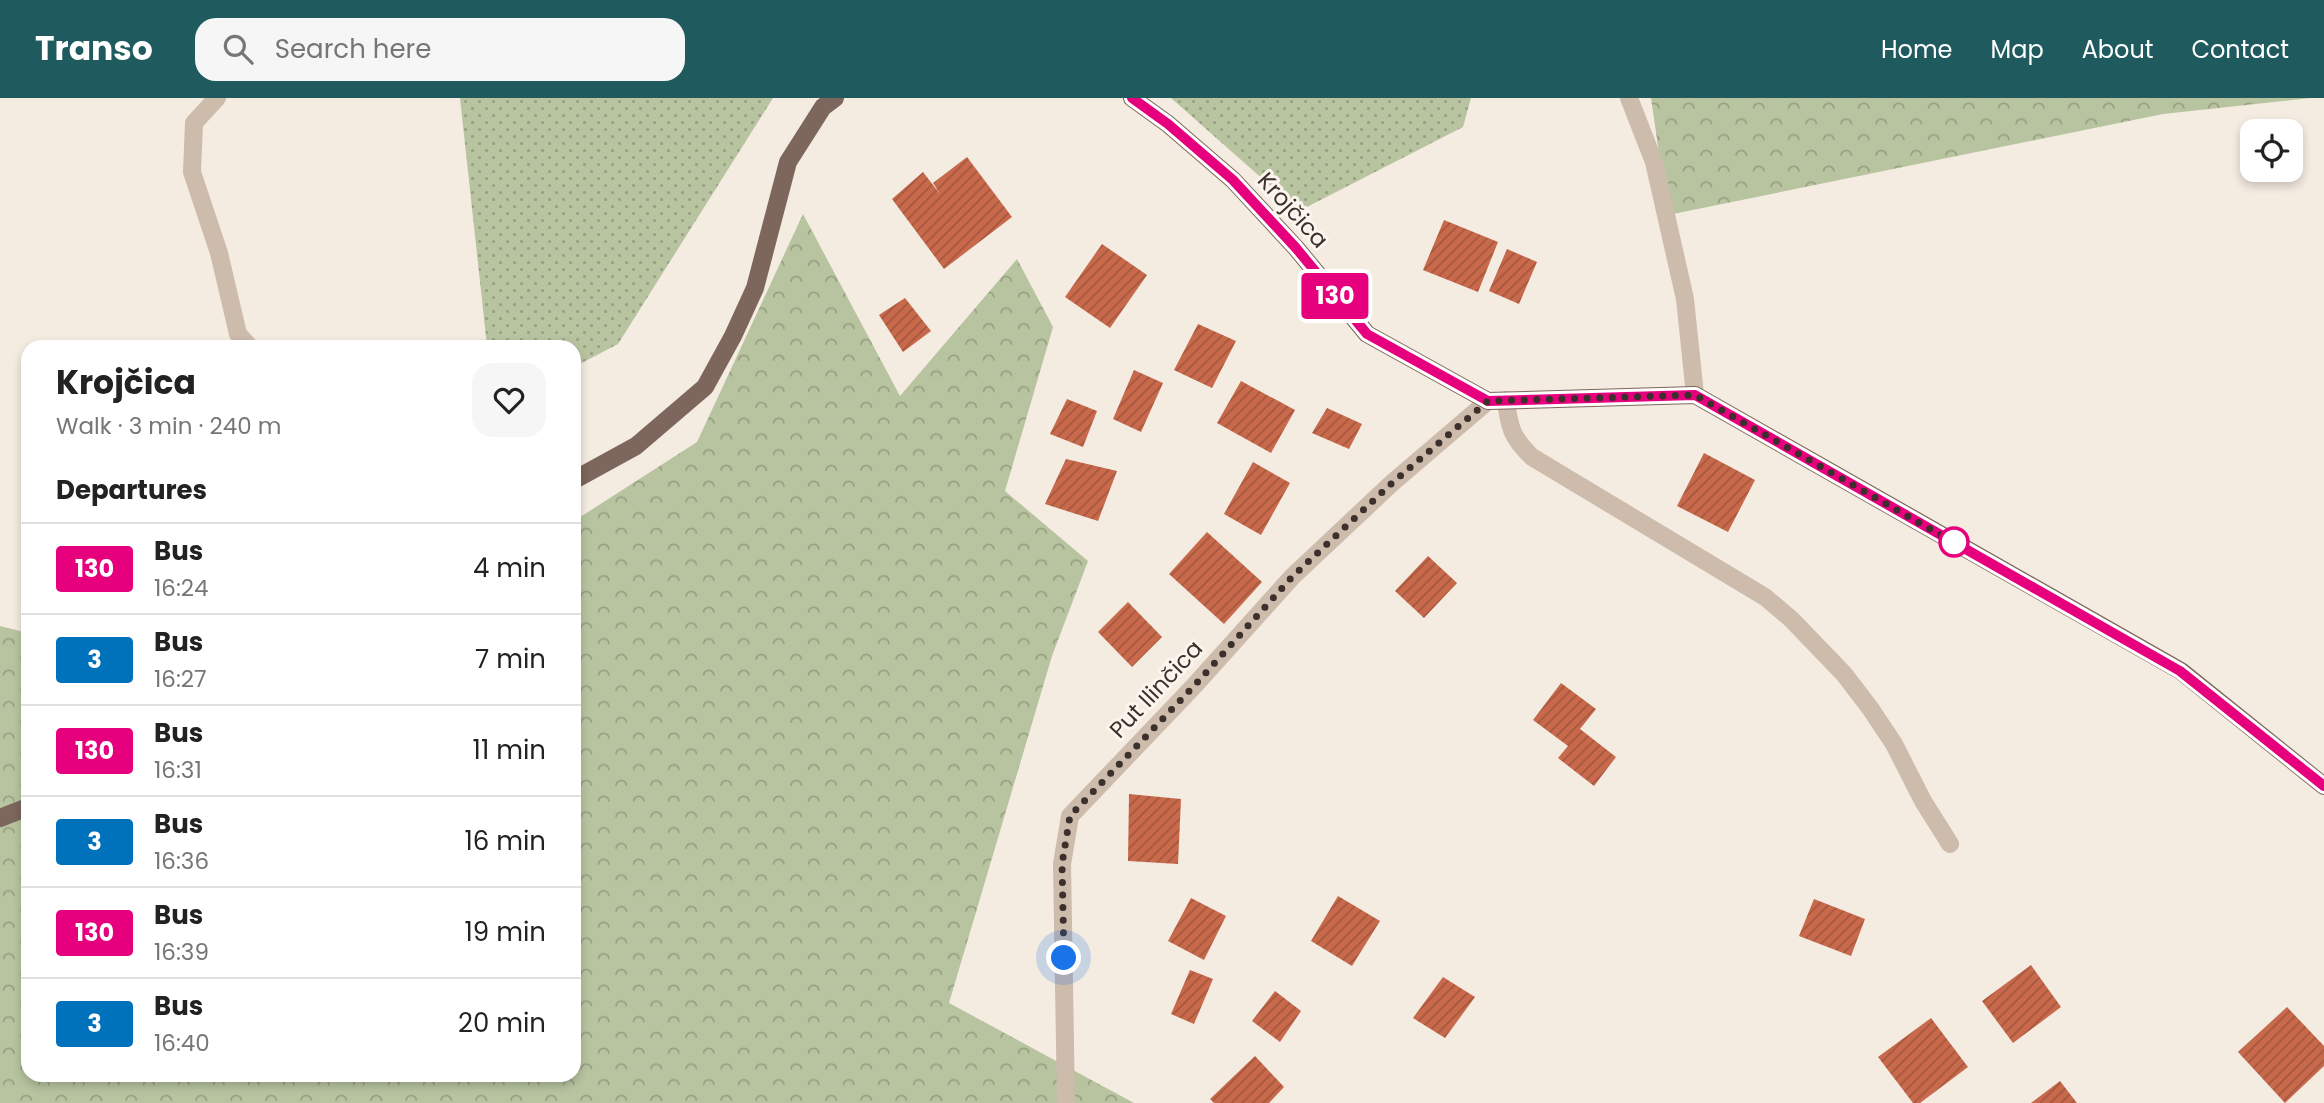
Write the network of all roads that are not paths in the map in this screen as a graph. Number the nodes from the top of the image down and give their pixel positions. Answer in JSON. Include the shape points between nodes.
{"nodes":[{"id":1,"x":217,"y":98,"type":"edge"},
{"id":2,"x":835,"y":98,"type":"edge"},
{"id":3,"x":1132,"y":98,"type":"edge"},
{"id":4,"x":1629,"y":98,"type":"edge"},
{"id":5,"x":244,"y":340,"type":"edge"},
{"id":6,"x":1695,"y":395,"type":"junction"},
{"id":7,"x":1506,"y":400,"type":"junction"},
{"id":8,"x":1488,"y":401,"type":"junction"},
{"id":9,"x":581,"y":476,"type":"edge"},
{"id":10,"x":2324,"y":786,"type":"edge"},
{"id":11,"x":21,"y":810,"type":"edge"},
{"id":12,"x":0,"y":818,"type":"edge"},
{"id":13,"x":1950,"y":844,"type":"dead end"},
{"id":14,"x":1066,"y":1103,"type":"edge"}],
"edges":[{"from":1,"to":5,"type":"street","via":[[194,122],[192,172]]},
{"from":2,"to":9,"type":"main road","via":[[823,107],[788,162],[755,288],[705,387],[636,446]]},
{"from":3,"to":8,"type":"main road","name":"Krojčica","via":[[1233,180],[1367,334]]},
{"from":4,"to":6,"type":"street","via":[[1654,162],[1685,299]]},
{"from":6,"to":7,"type":"main road"},
{"from":6,"to":10,"type":"main road","via":[[2180,671]]},
{"from":7,"to":8,"type":"main road"},
{"from":7,"to":13,"type":"street","via":[[1508,426],[1532,457],[1765,597],[1815,643],[1870,708]]},
{"from":8,"to":14,"type":"street","name":"Put Ilinčica","via":[[1292,577],[1070,816],[1062,864]]},
{"from":11,"to":12,"type":"main road"}]}
